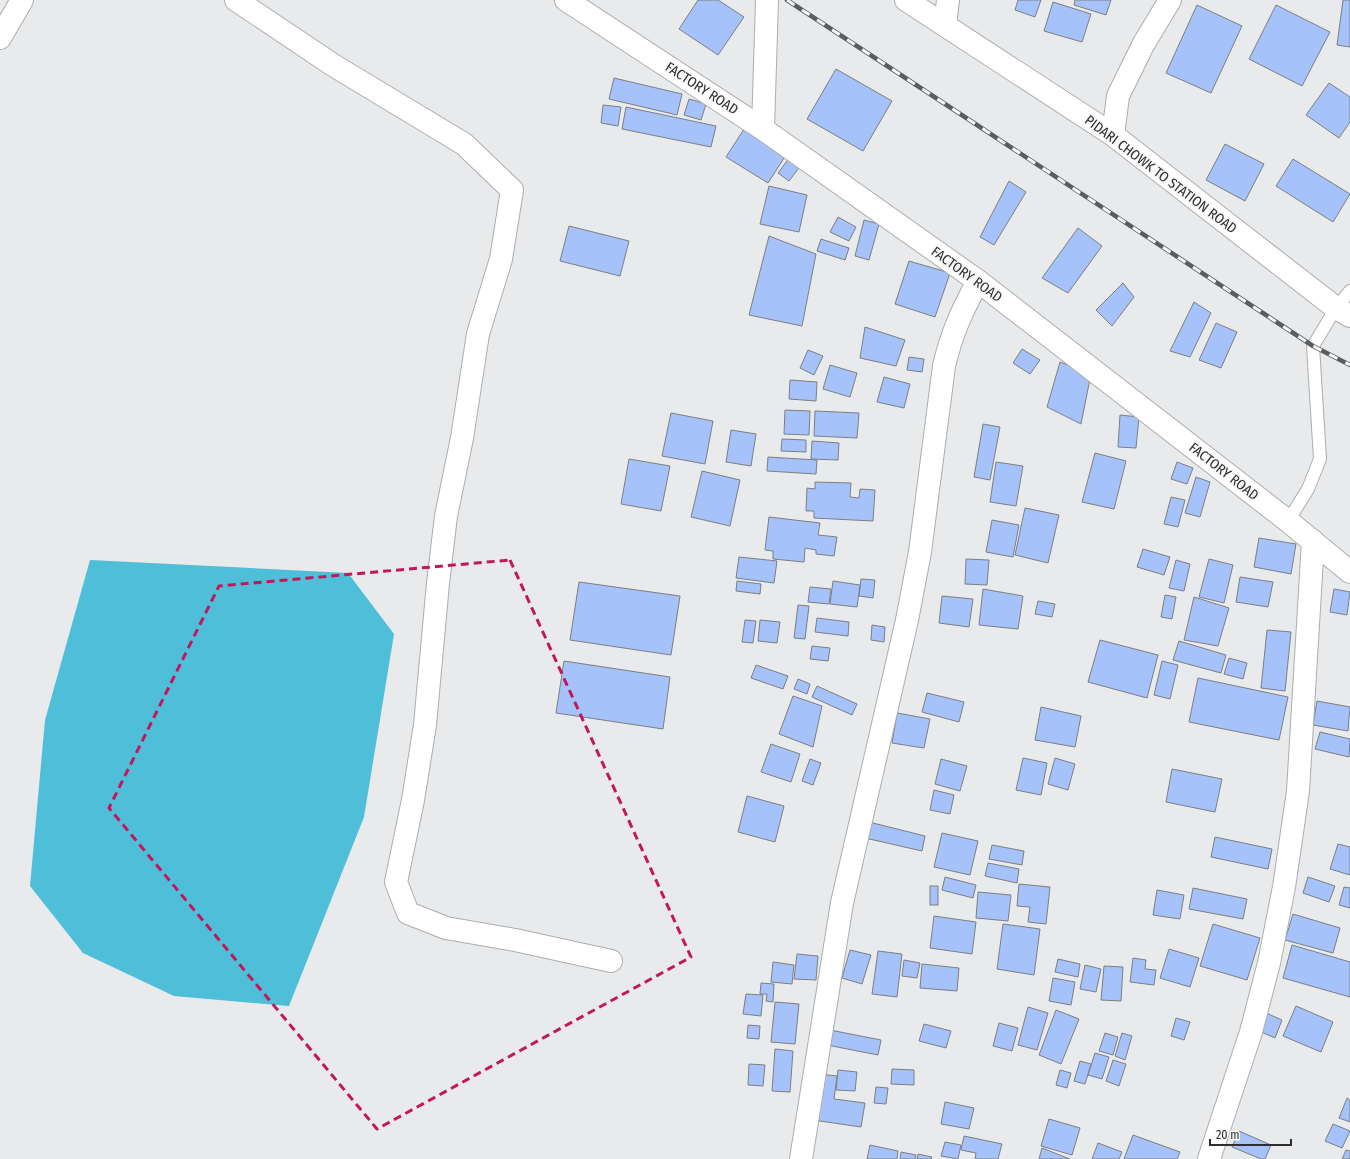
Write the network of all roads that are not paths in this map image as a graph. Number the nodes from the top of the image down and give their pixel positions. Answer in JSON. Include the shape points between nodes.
{"nodes":[{"id":1,"x":22,"y":0,"type":"edge"},
{"id":2,"x":236,"y":0,"type":"edge"},
{"id":3,"x":566,"y":0,"type":"edge"},
{"id":4,"x":767,"y":0,"type":"edge"},
{"id":5,"x":906,"y":0,"type":"edge"},
{"id":6,"x":948,"y":0,"type":"edge"},
{"id":7,"x":1170,"y":0,"type":"edge"},
{"id":8,"x":945,"y":25,"type":"junction"},
{"id":9,"x":0,"y":38,"type":"edge"},
{"id":10,"x":763,"y":129,"type":"junction"},
{"id":11,"x":1113,"y":135,"type":"junction"},
{"id":12,"x":978,"y":281,"type":"junction"},
{"id":13,"x":1350,"y":291,"type":"edge"},
{"id":14,"x":1343,"y":312,"type":"edge"},
{"id":15,"x":1288,"y":521,"type":"junction"},
{"id":16,"x":1313,"y":541,"type":"junction"},
{"id":17,"x":1350,"y":572,"type":"edge"},
{"id":18,"x":611,"y":961,"type":"dead end"},
{"id":19,"x":801,"y":1159,"type":"edge"},
{"id":20,"x":1210,"y":1159,"type":"edge"}],
"edges":[{"from":1,"to":9,"type":"street"},
{"from":2,"to":18,"type":"street","via":[[333,65],[464,144],[512,190],[501,259],[478,334],[462,438],[446,516],[424,725],[413,800],[396,882],[408,913],[446,928]]},
{"from":3,"to":10,"type":"street","name":"FACTORY ROAD"},
{"from":4,"to":10,"type":"street"},
{"from":5,"to":8,"type":"street","name":"PIDARI CHOWK TO STATION ROAD"},
{"from":6,"to":8,"type":"street"},
{"from":7,"to":11,"type":"street","via":[[1143,45],[1118,96]]},
{"from":8,"to":11,"type":"street","name":"PIDARI CHOWK TO STATION ROAD"},
{"from":10,"to":12,"type":"street","name":"FACTORY ROAD"},
{"from":11,"to":14,"type":"street","name":"PIDARI CHOWK TO STATION ROAD"},
{"from":12,"to":15,"type":"street","name":"FACTORY ROAD"},
{"from":12,"to":19,"type":"street","via":[[958,317],[944,366],[920,552],[906,628],[842,903]]},
{"from":13,"to":14,"type":"lane"},
{"from":14,"to":15,"type":"lane","via":[[1313,346],[1320,459],[1308,489]]},
{"from":15,"to":16,"type":"street","name":"FACTORY ROAD"},
{"from":16,"to":17,"type":"street","name":"FACTORY ROAD"},
{"from":16,"to":20,"type":"street","via":[[1298,791],[1284,887],[1269,963],[1253,1024]]}]}
